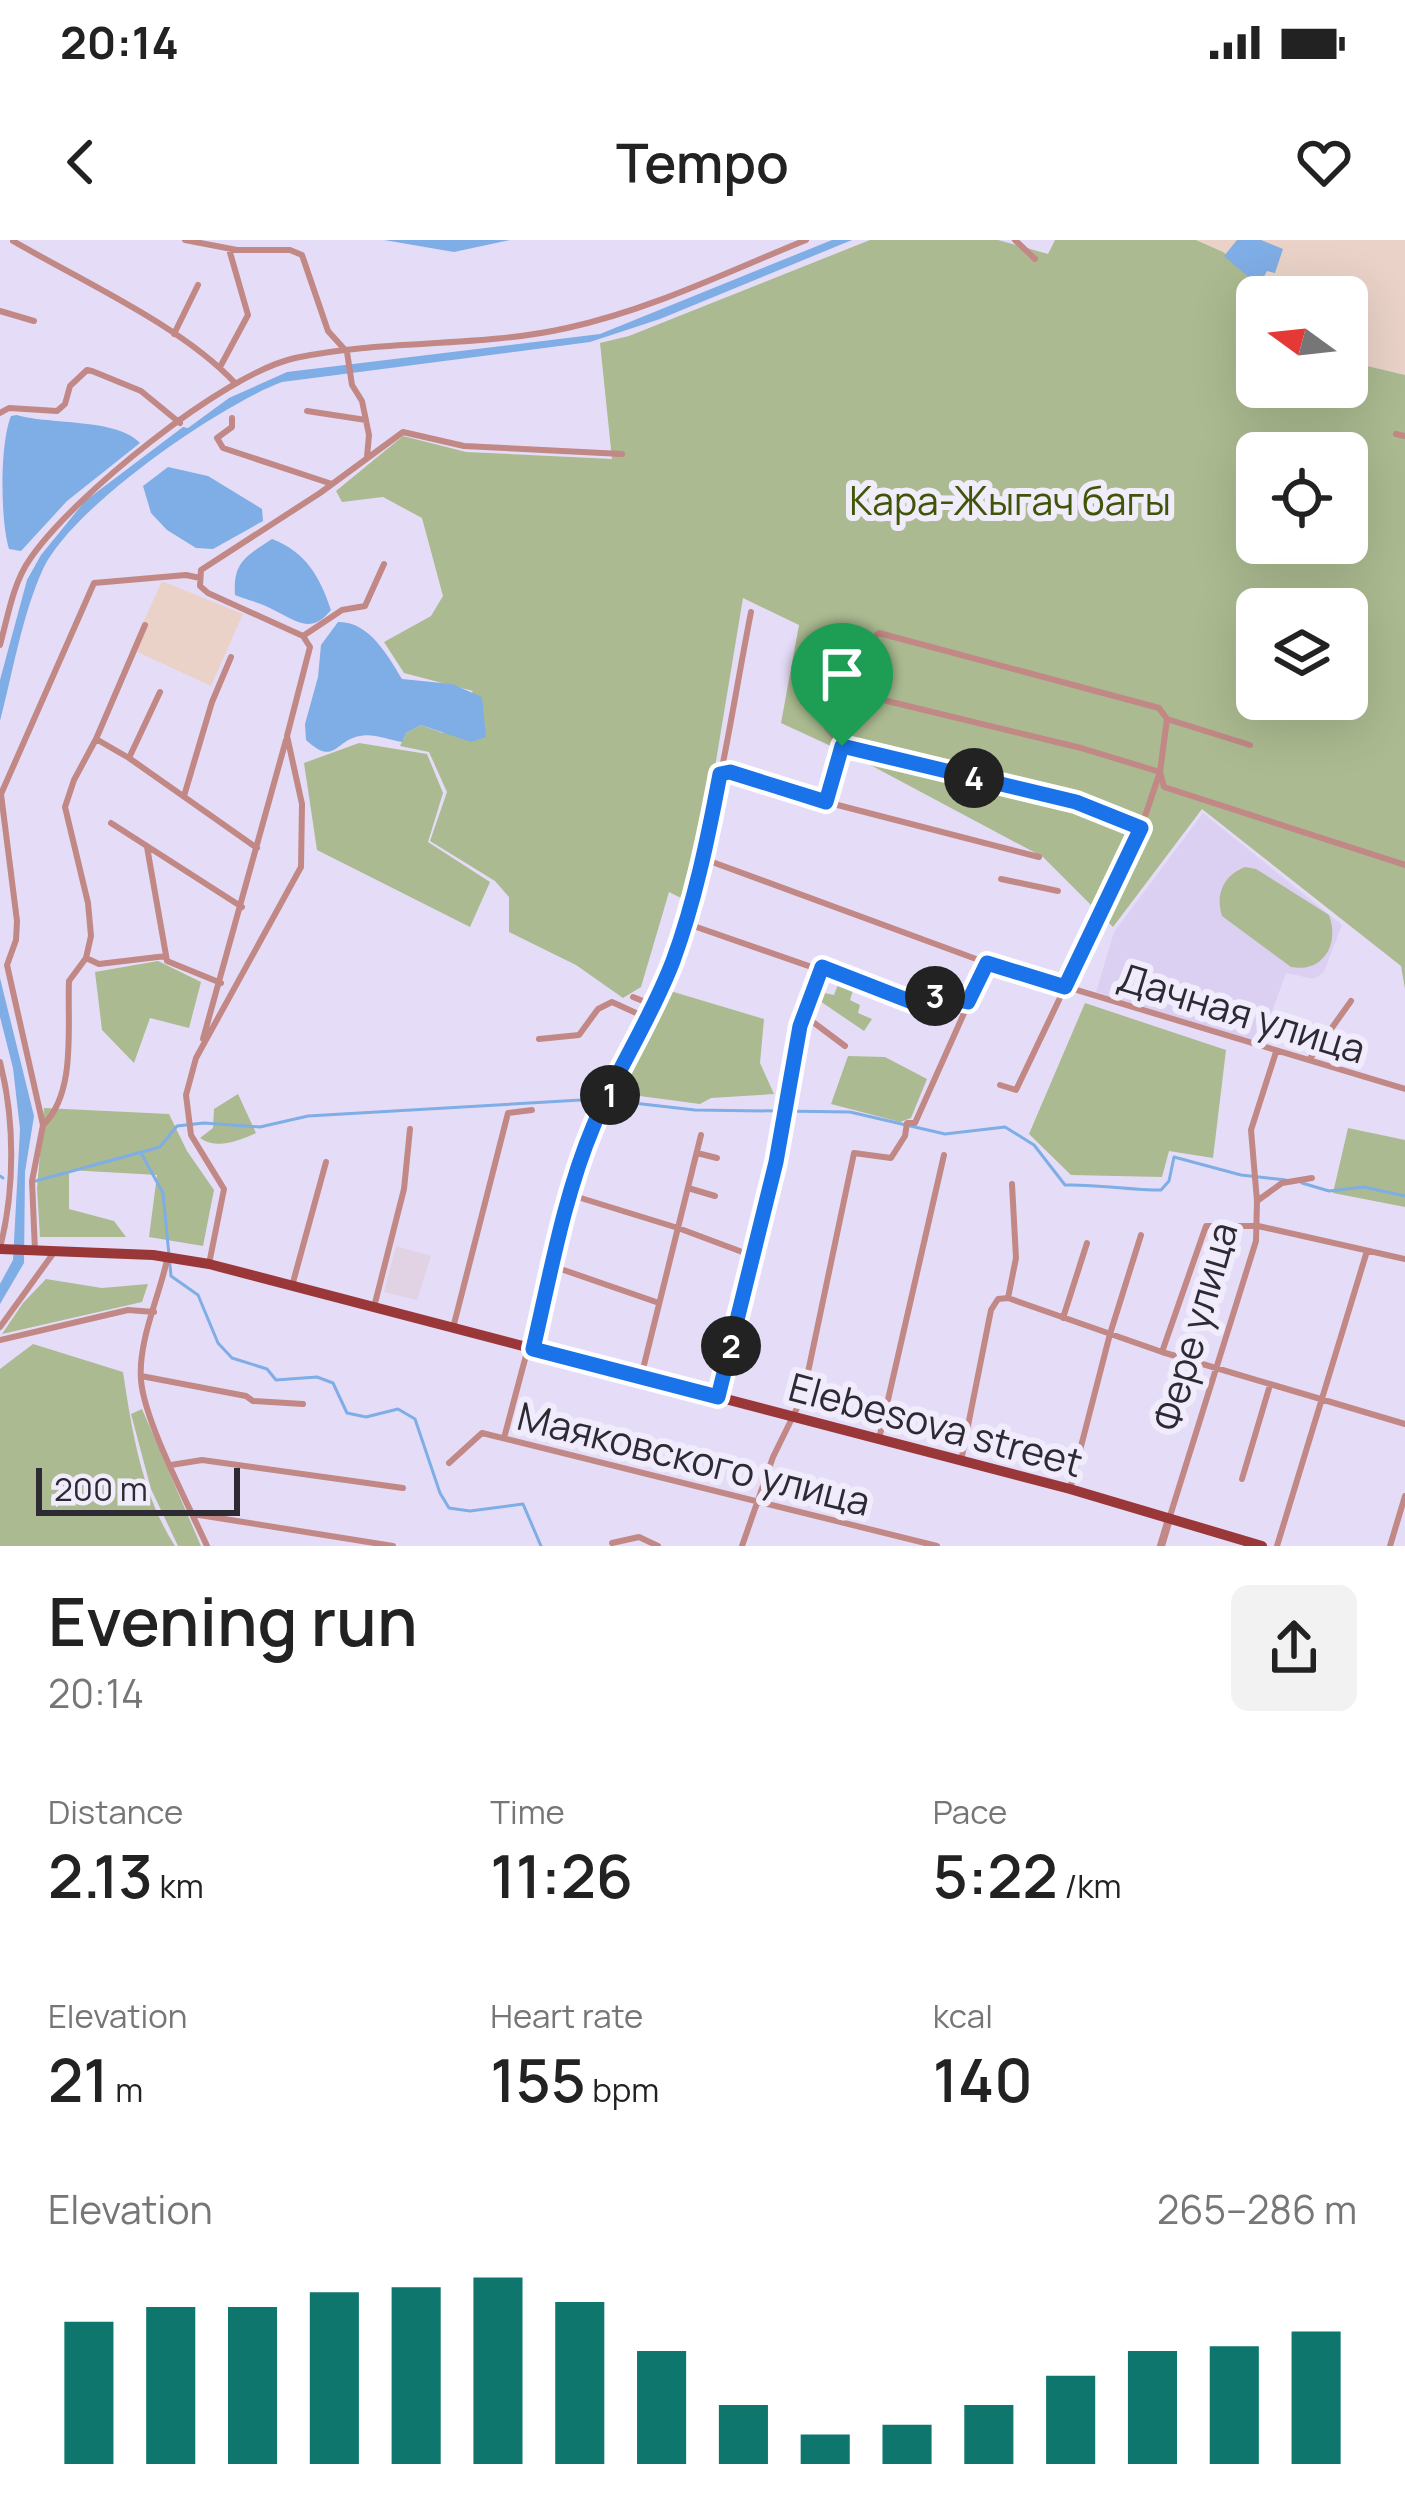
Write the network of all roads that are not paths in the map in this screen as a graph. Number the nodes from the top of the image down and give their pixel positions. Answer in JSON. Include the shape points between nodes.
{"nodes":[{"id":1,"x":185,"y":240,"type":"edge"},
{"id":2,"x":240,"y":240,"type":"edge"},
{"id":3,"x":806,"y":240,"type":"edge"},
{"id":4,"x":1015,"y":240,"type":"edge"},
{"id":5,"x":10,"y":242,"type":"edge"},
{"id":6,"x":233,"y":250,"type":"junction"},
{"id":7,"x":1036,"y":259,"type":"dead end"},
{"id":8,"x":198,"y":285,"type":"dead end"},
{"id":9,"x":0,"y":311,"type":"edge"},
{"id":10,"x":34,"y":321,"type":"dead end"},
{"id":11,"x":174,"y":334,"type":"junction"},
{"id":12,"x":348,"y":355,"type":"junction"},
{"id":13,"x":220,"y":367,"type":"junction"},
{"id":14,"x":236,"y":383,"type":"junction"},
{"id":15,"x":307,"y":410,"type":"dead end"},
{"id":16,"x":0,"y":412,"type":"edge"},
{"id":17,"x":232,"y":418,"type":"dead end"},
{"id":18,"x":366,"y":420,"type":"junction"},
{"id":19,"x":181,"y":423,"type":"junction"},
{"id":20,"x":622,"y":454,"type":"dead end"},
{"id":21,"x":367,"y":457,"type":"junction"},
{"id":22,"x":332,"y":484,"type":"junction"},
{"id":23,"x":384,"y":564,"type":"dead end"},
{"id":24,"x":200,"y":578,"type":"junction"},
{"id":25,"x":751,"y":612,"type":"dead end"},
{"id":26,"x":145,"y":626,"type":"dead end"},
{"id":27,"x":303,"y":636,"type":"junction"},
{"id":28,"x":0,"y":645,"type":"edge"},
{"id":29,"x":231,"y":657,"type":"dead end"},
{"id":30,"x":160,"y":692,"type":"dead end"},
{"id":31,"x":855,"y":693,"type":"junction"},
{"id":32,"x":1167,"y":718,"type":"junction"},
{"id":33,"x":287,"y":736,"type":"junction"},
{"id":34,"x":96,"y":739,"type":"junction"},
{"id":35,"x":1250,"y":745,"type":"dead end"},
{"id":36,"x":842,"y":746,"type":"junction"},
{"id":37,"x":129,"y":758,"type":"junction"},
{"id":38,"x":1160,"y":772,"type":"junction"},
{"id":39,"x":720,"y":774,"type":"junction"},
{"id":40,"x":184,"y":796,"type":"junction"},
{"id":41,"x":826,"y":802,"type":"junction"},
{"id":42,"x":111,"y":823,"type":"dead end"},
{"id":43,"x":1141,"y":828,"type":"junction"},
{"id":44,"x":147,"y":847,"type":"junction"},
{"id":45,"x":257,"y":848,"type":"junction"},
{"id":46,"x":1039,"y":857,"type":"dead end"},
{"id":47,"x":704,"y":860,"type":"junction"},
{"id":48,"x":1405,"y":865,"type":"edge"},
{"id":49,"x":1001,"y":879,"type":"dead end"},
{"id":50,"x":1058,"y":891,"type":"dead end"},
{"id":51,"x":242,"y":907,"type":"junction"},
{"id":52,"x":685,"y":923,"type":"junction"},
{"id":53,"x":166,"y":956,"type":"junction"},
{"id":54,"x":86,"y":958,"type":"junction"},
{"id":55,"x":987,"y":963,"type":"junction"},
{"id":56,"x":822,"y":967,"type":"junction"},
{"id":57,"x":221,"y":983,"type":"junction"},
{"id":58,"x":1065,"y":987,"type":"junction"},
{"id":59,"x":633,"y":998,"type":"dead end"},
{"id":60,"x":1352,"y":1001,"type":"dead end"},
{"id":61,"x":968,"y":1002,"type":"junction"},
{"id":62,"x":653,"y":1005,"type":"junction"},
{"id":63,"x":804,"y":1016,"type":"junction"},
{"id":64,"x":647,"y":1018,"type":"junction"},
{"id":65,"x":539,"y":1039,"type":"dead end"},
{"id":66,"x":845,"y":1046,"type":"dead end"},
{"id":67,"x":1276,"y":1052,"type":"junction"},
{"id":68,"x":196,"y":1058,"type":"junction"},
{"id":69,"x":1309,"y":1060,"type":"junction"},
{"id":70,"x":0,"y":1062,"type":"edge"},
{"id":71,"x":1000,"y":1085,"type":"dead end"},
{"id":72,"x":1405,"y":1089,"type":"edge"},
{"id":73,"x":532,"y":1110,"type":"dead end"},
{"id":74,"x":43,"y":1125,"type":"junction"},
{"id":75,"x":410,"y":1129,"type":"dead end"},
{"id":76,"x":701,"y":1136,"type":"dead end"},
{"id":77,"x":697,"y":1153,"type":"junction"},
{"id":78,"x":944,"y":1155,"type":"dead end"},
{"id":79,"x":717,"y":1158,"type":"dead end"},
{"id":80,"x":326,"y":1162,"type":"dead end"},
{"id":81,"x":1312,"y":1178,"type":"dead end"},
{"id":82,"x":1012,"y":1184,"type":"dead end"},
{"id":83,"x":688,"y":1188,"type":"junction"},
{"id":84,"x":571,"y":1196,"type":"junction"},
{"id":85,"x":716,"y":1196,"type":"dead end"},
{"id":86,"x":1257,"y":1201,"type":"junction"},
{"id":87,"x":1258,"y":1226,"type":"junction"},
{"id":88,"x":678,"y":1228,"type":"junction"},
{"id":89,"x":1141,"y":1235,"type":"dead end"},
{"id":90,"x":1087,"y":1244,"type":"dead end"},
{"id":91,"x":1,"y":1249,"type":"edge"},
{"id":92,"x":1367,"y":1249,"type":"junction"},
{"id":93,"x":33,"y":1251,"type":"junction"},
{"id":94,"x":55,"y":1252,"type":"junction"},
{"id":95,"x":168,"y":1256,"type":"junction"},
{"id":96,"x":753,"y":1256,"type":"junction"},
{"id":97,"x":1405,"y":1259,"type":"edge"},
{"id":98,"x":209,"y":1264,"type":"junction"},
{"id":99,"x":553,"y":1267,"type":"junction"},
{"id":100,"x":292,"y":1286,"type":"junction"},
{"id":101,"x":1008,"y":1298,"type":"junction"},
{"id":102,"x":659,"y":1303,"type":"junction"},
{"id":103,"x":374,"y":1307,"type":"junction"},
{"id":104,"x":154,"y":1312,"type":"junction"},
{"id":105,"x":1063,"y":1318,"type":"junction"},
{"id":106,"x":0,"y":1327,"type":"edge"},
{"id":107,"x":453,"y":1328,"type":"junction"},
{"id":108,"x":1109,"y":1334,"type":"junction"},
{"id":109,"x":0,"y":1340,"type":"edge"},
{"id":110,"x":530,"y":1348,"type":"junction"},
{"id":111,"x":1162,"y":1352,"type":"junction"},
{"id":112,"x":1216,"y":1368,"type":"junction"},
{"id":113,"x":141,"y":1376,"type":"junction"},
{"id":114,"x":641,"y":1377,"type":"junction"},
{"id":115,"x":1270,"y":1384,"type":"junction"},
{"id":116,"x":718,"y":1397,"type":"junction"},
{"id":117,"x":1322,"y":1397,"type":"junction"},
{"id":118,"x":303,"y":1404,"type":"dead end"},
{"id":119,"x":794,"y":1417,"type":"junction"},
{"id":120,"x":1405,"y":1424,"type":"edge"},
{"id":121,"x":504,"y":1438,"type":"junction"},
{"id":122,"x":879,"y":1439,"type":"junction"},
{"id":123,"x":961,"y":1461,"type":"junction"},
{"id":124,"x":449,"y":1463,"type":"dead end"},
{"id":125,"x":171,"y":1465,"type":"junction"},
{"id":126,"x":1242,"y":1479,"type":"dead end"},
{"id":127,"x":403,"y":1488,"type":"dead end"},
{"id":128,"x":1070,"y":1490,"type":"junction"},
{"id":129,"x":1405,"y":1496,"type":"edge"},
{"id":130,"x":756,"y":1504,"type":"junction"},
{"id":131,"x":193,"y":1514,"type":"junction"},
{"id":132,"x":1169,"y":1516,"type":"junction"},
{"id":133,"x":612,"y":1543,"type":"dead end"},
{"id":134,"x":207,"y":1546,"type":"edge"},
{"id":135,"x":393,"y":1546,"type":"edge"},
{"id":136,"x":658,"y":1546,"type":"edge"},
{"id":137,"x":742,"y":1546,"type":"edge"},
{"id":138,"x":937,"y":1546,"type":"edge"},
{"id":139,"x":1161,"y":1546,"type":"edge"},
{"id":140,"x":1262,"y":1546,"type":"edge"},
{"id":141,"x":1277,"y":1546,"type":"edge"},
{"id":142,"x":1390,"y":1546,"type":"edge"}],
"edges":[{"from":1,"to":6,"type":"street"},
{"from":2,"to":6,"type":"street"},
{"from":3,"to":12,"type":"street","via":[[621,316]]},
{"from":4,"to":7,"type":"street"},
{"from":5,"to":11,"type":"street"},
{"from":6,"to":12,"type":"street","via":[[302,255],[328,331]]},
{"from":6,"to":13,"type":"street","via":[[248,316]]},
{"from":8,"to":11,"type":"street"},
{"from":9,"to":10,"type":"street"},
{"from":11,"to":13,"type":"street"},
{"from":12,"to":14,"type":"street","via":[[269,365]]},
{"from":12,"to":18,"type":"street"},
{"from":13,"to":14,"type":"street"},
{"from":14,"to":19,"type":"street"},
{"from":15,"to":18,"type":"street"},
{"from":16,"to":19,"type":"street","via":[[57,411],[70,386],[92,370],[141,391]]},
{"from":17,"to":22,"type":"street","via":[[217,438],[223,448]]},
{"from":18,"to":21,"type":"street"},
{"from":19,"to":28,"type":"street","via":[[88,492],[43,542],[20,575]]},
{"from":20,"to":21,"type":"street","via":[[464,446],[403,432]]},
{"from":21,"to":22,"type":"street"},
{"from":22,"to":24,"type":"street","via":[[206,563]]},
{"from":23,"to":27,"type":"street","via":[[365,607],[345,609]]},
{"from":24,"to":27,"type":"street","via":[[208,593]]},
{"from":24,"to":74,"type":"street","via":[[94,583],[2,794],[17,921],[7,964]]},
{"from":25,"to":39,"type":"street"},
{"from":26,"to":34,"type":"street"},
{"from":27,"to":33,"type":"street","via":[[310,647]]},
{"from":29,"to":40,"type":"street"},
{"from":30,"to":37,"type":"street"},
{"from":31,"to":32,"type":"street","via":[[867,643],[879,633],[1159,708]]},
{"from":31,"to":36,"type":"street","via":[[838,693],[830,714],[827,728]]},
{"from":31,"to":38,"type":"street"},
{"from":32,"to":35,"type":"street"},
{"from":32,"to":38,"type":"street"},
{"from":33,"to":45,"type":"street"},
{"from":33,"to":68,"type":"street","via":[[302,804],[301,867]]},
{"from":34,"to":37,"type":"street"},
{"from":34,"to":54,"type":"street","via":[[65,807],[88,903]]},
{"from":36,"to":41,"type":"street"},
{"from":36,"to":43,"type":"street","via":[[1076,802]]},
{"from":37,"to":40,"type":"street"},
{"from":38,"to":43,"type":"street"},
{"from":38,"to":48,"type":"street","via":[[1164,787]]},
{"from":39,"to":41,"type":"street"},
{"from":39,"to":47,"type":"street"},
{"from":40,"to":45,"type":"street"},
{"from":41,"to":46,"type":"street"},
{"from":42,"to":44,"type":"street"},
{"from":43,"to":58,"type":"street"},
{"from":44,"to":51,"type":"street"},
{"from":44,"to":53,"type":"street"},
{"from":45,"to":51,"type":"street"},
{"from":47,"to":52,"type":"street"},
{"from":47,"to":55,"type":"street","name":"Дачная улица"},
{"from":49,"to":50,"type":"street"},
{"from":51,"to":57,"type":"street"},
{"from":52,"to":56,"type":"street"},
{"from":52,"to":62,"type":"street"},
{"from":53,"to":54,"type":"street","via":[[99,964]]},
{"from":53,"to":57,"type":"street"},
{"from":54,"to":74,"type":"street","via":[[68,981],[66,1074]]},
{"from":55,"to":58,"type":"street","name":"Дачная улица"},
{"from":55,"to":61,"type":"street"},
{"from":56,"to":61,"type":"street","via":[[912,1002],[931,995]]},
{"from":56,"to":63,"type":"street"},
{"from":57,"to":68,"type":"street"},
{"from":58,"to":67,"type":"street","name":"Дачная улица"},
{"from":58,"to":71,"type":"street","name":"Дачная улица","via":[[1016,1090]]},
{"from":59,"to":62,"type":"street"},
{"from":60,"to":69,"type":"street"},
{"from":61,"to":119,"type":"street","via":[[915,1123],[907,1124],[891,1158],[854,1153]]},
{"from":62,"to":64,"type":"street"},
{"from":63,"to":66,"type":"street"},
{"from":63,"to":96,"type":"street"},
{"from":64,"to":65,"type":"street","via":[[611,1002],[579,1035]]},
{"from":64,"to":84,"type":"street","via":[[593,1126]]},
{"from":67,"to":69,"type":"street","name":"Дачная улица"},
{"from":67,"to":86,"type":"street","name":"Фере улица","via":[[1251,1130]]},
{"from":68,"to":98,"type":"street","via":[[186,1115],[224,1189]]},
{"from":69,"to":72,"type":"street","name":"Дачная улица"},
{"from":70,"to":91,"type":"street","via":[[10,1159]]},
{"from":73,"to":107,"type":"street","via":[[508,1113]]},
{"from":74,"to":93,"type":"street","via":[[32,1181]]},
{"from":75,"to":103,"type":"street","via":[[404,1189]]},
{"from":76,"to":77,"type":"street"},
{"from":77,"to":79,"type":"street"},
{"from":77,"to":83,"type":"street"},
{"from":78,"to":122,"type":"street"},
{"from":80,"to":100,"type":"street"},
{"from":81,"to":86,"type":"street","via":[[1282,1183]]},
{"from":82,"to":101,"type":"street","via":[[1016,1258]]},
{"from":83,"to":85,"type":"street"},
{"from":83,"to":88,"type":"street"},
{"from":84,"to":88,"type":"street"},
{"from":84,"to":99,"type":"street"},
{"from":86,"to":87,"type":"street","name":"Фере улица"},
{"from":87,"to":92,"type":"street"},
{"from":87,"to":111,"type":"street","via":[[1205,1226]]},
{"from":87,"to":112,"type":"street","name":"Фере улица"},
{"from":88,"to":96,"type":"street"},
{"from":88,"to":102,"type":"street"},
{"from":89,"to":108,"type":"street"},
{"from":90,"to":105,"type":"street"},
{"from":91,"to":93,"type":"main road","name":"Elebesova street"},
{"from":92,"to":97,"type":"street"},
{"from":92,"to":117,"type":"street"},
{"from":93,"to":94,"type":"main road","name":"Elebesova street"},
{"from":94,"to":95,"type":"main road","name":"Elebesova street"},
{"from":94,"to":106,"type":"street"},
{"from":95,"to":98,"type":"main road","name":"Elebesova street"},
{"from":95,"to":104,"type":"street"},
{"from":96,"to":116,"type":"street"},
{"from":98,"to":100,"type":"main road","name":"Elebesova street"},
{"from":99,"to":102,"type":"street"},
{"from":99,"to":110,"type":"street"},
{"from":100,"to":103,"type":"main road","name":"Elebesova street"},
{"from":101,"to":105,"type":"street"},
{"from":101,"to":123,"type":"street","via":[[991,1310]]},
{"from":102,"to":114,"type":"street"},
{"from":103,"to":107,"type":"main road","name":"Elebesova street"},
{"from":104,"to":109,"type":"street","via":[[128,1310]]},
{"from":104,"to":113,"type":"street"},
{"from":105,"to":108,"type":"street"},
{"from":107,"to":110,"type":"main road","name":"Elebesova street"},
{"from":108,"to":111,"type":"street"},
{"from":108,"to":128,"type":"street"},
{"from":110,"to":114,"type":"main road","name":"Elebesova street"},
{"from":110,"to":121,"type":"street"},
{"from":111,"to":112,"type":"street"},
{"from":112,"to":115,"type":"street"},
{"from":112,"to":132,"type":"street","name":"Фере улица"},
{"from":113,"to":118,"type":"street","via":[[253,1402]]},
{"from":113,"to":125,"type":"street"},
{"from":114,"to":116,"type":"main road","name":"Elebesova street"},
{"from":115,"to":117,"type":"street"},
{"from":115,"to":126,"type":"street"},
{"from":116,"to":119,"type":"main road","name":"Elebesova street"},
{"from":117,"to":120,"type":"street"},
{"from":117,"to":141,"type":"street"},
{"from":119,"to":122,"type":"main road","name":"Elebesova street"},
{"from":119,"to":130,"type":"street"},
{"from":121,"to":124,"type":"street","name":"Маяковского улица","via":[[482,1433]]},
{"from":121,"to":130,"type":"street","name":"Маяковского улица"},
{"from":122,"to":123,"type":"main road","name":"Elebesova street"},
{"from":123,"to":128,"type":"main road","name":"Elebesova street"},
{"from":125,"to":127,"type":"street","via":[[202,1460]]},
{"from":125,"to":131,"type":"street"},
{"from":128,"to":132,"type":"main road","name":"Elebesova street"},
{"from":129,"to":142,"type":"street"},
{"from":130,"to":137,"type":"street"},
{"from":130,"to":138,"type":"street","name":"Маяковского улица"},
{"from":131,"to":134,"type":"street"},
{"from":131,"to":135,"type":"street"},
{"from":132,"to":139,"type":"street","name":"Фере улица"},
{"from":132,"to":140,"type":"main road","name":"Elebesova street"},
{"from":133,"to":136,"type":"street","via":[[639,1537]]}]}
